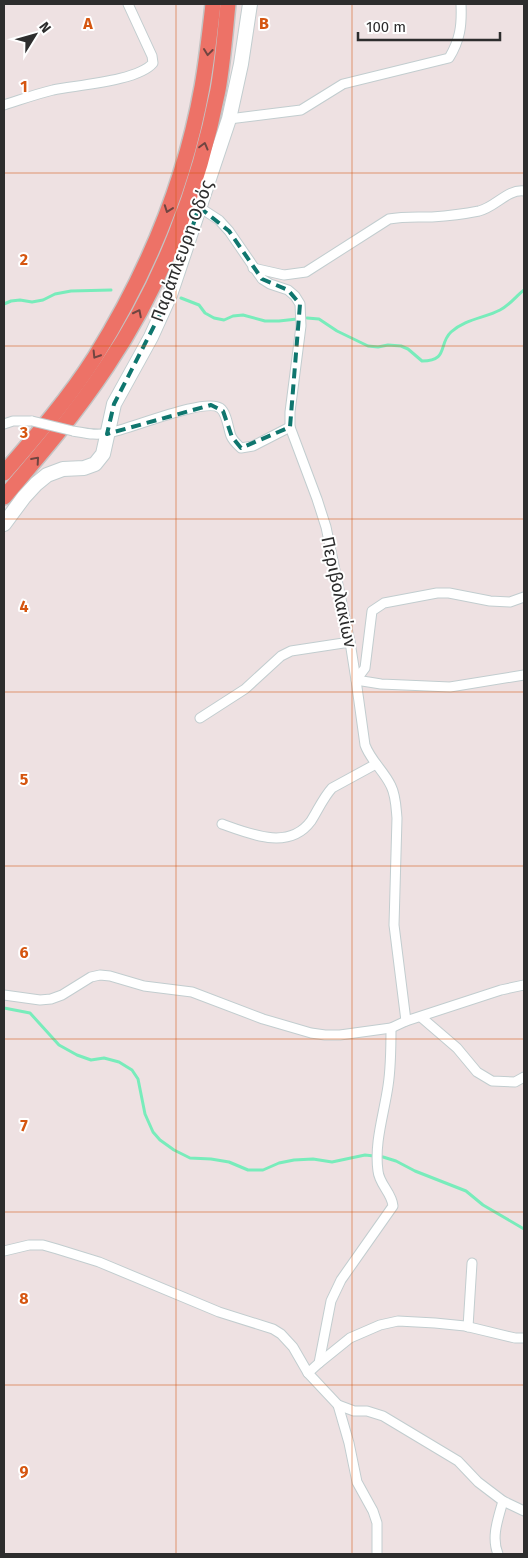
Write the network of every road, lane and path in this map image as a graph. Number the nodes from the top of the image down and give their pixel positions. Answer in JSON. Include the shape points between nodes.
{"nodes":[{"id":1,"x":128,"y":4,"type":"edge"},
{"id":2,"x":213,"y":4,"type":"edge"},
{"id":3,"x":228,"y":4,"type":"edge"},
{"id":4,"x":250,"y":4,"type":"edge"},
{"id":5,"x":461,"y":4,"type":"edge"},
{"id":6,"x":4,"y":105,"type":"edge"},
{"id":7,"x":229,"y":119,"type":"junction"},
{"id":8,"x":524,"y":191,"type":"edge"},
{"id":9,"x":199,"y":207,"type":"junction"},
{"id":10,"x":253,"y":268,"type":"junction"},
{"id":11,"x":4,"y":424,"type":"edge"},
{"id":12,"x":290,"y":427,"type":"junction"},
{"id":13,"x":107,"y":434,"type":"junction"},
{"id":14,"x":4,"y":473,"type":"edge"},
{"id":15,"x":4,"y":497,"type":"edge"},
{"id":16,"x":4,"y":524,"type":"edge"},
{"id":17,"x":524,"y":598,"type":"edge"},
{"id":18,"x":350,"y":642,"type":"junction"},
{"id":19,"x":524,"y":675,"type":"edge"},
{"id":20,"x":356,"y":680,"type":"junction"},
{"id":21,"x":200,"y":718,"type":"dead end"},
{"id":22,"x":376,"y":764,"type":"junction"},
{"id":23,"x":222,"y":824,"type":"dead end"},
{"id":24,"x":524,"y":985,"type":"edge"},
{"id":25,"x":4,"y":995,"type":"edge"},
{"id":26,"x":421,"y":1017,"type":"junction"},
{"id":27,"x":406,"y":1021,"type":"junction"},
{"id":28,"x":391,"y":1028,"type":"junction"},
{"id":29,"x":524,"y":1077,"type":"edge"},
{"id":30,"x":4,"y":1251,"type":"edge"},
{"id":31,"x":472,"y":1263,"type":"dead end"},
{"id":32,"x":468,"y":1327,"type":"junction"},
{"id":33,"x":524,"y":1338,"type":"edge"},
{"id":34,"x":319,"y":1363,"type":"junction"},
{"id":35,"x":308,"y":1373,"type":"junction"},
{"id":36,"x":338,"y":1405,"type":"junction"},
{"id":37,"x":503,"y":1501,"type":"junction"},
{"id":38,"x":523,"y":1510,"type":"edge"},
{"id":39,"x":377,"y":1554,"type":"edge"},
{"id":40,"x":498,"y":1554,"type":"edge"}],
"edges":[{"from":1,"to":6,"type":"street","via":[[152,56],[153,63],[149,68],[123,78],[50,91]]},
{"from":2,"to":14,"type":"main road","one_way":true,"via":[[197,113],[167,212],[146,262],[94,358]]},
{"from":15,"to":3,"type":"main road","one_way":true,"via":[[53,440],[108,366],[160,270],[182,217],[212,117]]},
{"from":4,"to":7,"type":"street","name":"Παράπλευρη Οδός"},
{"from":5,"to":7,"type":"street","via":[[462,24],[456,46],[448,58],[343,84],[301,110]]},
{"from":7,"to":9,"type":"street","name":"Παράπλευρη Οδός"},
{"from":8,"to":10,"type":"street","via":[[510,192],[491,207],[479,210],[389,220],[306,272],[284,275]]},
{"from":9,"to":10,"type":"street","name":"Περιβολακίων","via":[[229,231]]},
{"from":9,"to":13,"type":"street","name":"Παράπλευρη Οδός","via":[[170,296],[114,404]]},
{"from":10,"to":12,"type":"street","name":"Περιβολακίων","via":[[262,279],[288,290],[300,304],[301,326]]},
{"from":11,"to":13,"type":"street","bridge":true,"via":[[32,421],[87,434]]},
{"from":12,"to":13,"type":"street","via":[[253,446],[241,448],[232,438],[223,411],[219,406],[211,405],[182,410]]},
{"from":12,"to":18,"type":"street","name":"Περιβολακίων","via":[[326,527]]},
{"from":13,"to":16,"type":"street","name":"Παράπλευρη Οδός","via":[[103,454],[95,464],[47,475],[24,497]]},
{"from":17,"to":20,"type":"street","via":[[490,602],[436,593],[384,603],[372,611],[365,668]]},
{"from":18,"to":20,"type":"street","name":"Περιβολακίων"},
{"from":18,"to":21,"type":"street","via":[[291,651],[281,656],[245,689]]},
{"from":19,"to":20,"type":"street","via":[[450,687]]},
{"from":20,"to":22,"type":"street","name":"Περιβολακίων","via":[[365,745]]},
{"from":22,"to":23,"type":"street","via":[[332,788],[312,820],[294,835],[264,838]]},
{"from":22,"to":27,"type":"street","name":"Περιβολακίων","via":[[392,788],[397,818],[394,925]]},
{"from":24,"to":26,"type":"street"},
{"from":25,"to":28,"type":"street","via":[[51,999],[100,975],[144,986],[192,992],[325,1036]]},
{"from":26,"to":27,"type":"street"},
{"from":26,"to":29,"type":"street","via":[[457,1048],[477,1072],[492,1081],[515,1082]]},
{"from":27,"to":28,"type":"street"},
{"from":28,"to":34,"type":"street","via":[[388,1087],[377,1156],[378,1172],[393,1206],[341,1280],[331,1301]]},
{"from":30,"to":35,"type":"street","via":[[29,1245],[57,1249],[99,1262],[219,1312],[273,1329],[293,1347]]},
{"from":31,"to":32,"type":"street"},
{"from":32,"to":33,"type":"street"},
{"from":32,"to":34,"type":"street","via":[[398,1321],[380,1325],[350,1338]]},
{"from":34,"to":35,"type":"street"},
{"from":35,"to":36,"type":"street"},
{"from":36,"to":37,"type":"street","via":[[383,1416],[458,1461]]},
{"from":36,"to":39,"type":"street","via":[[357,1482],[377,1523]]},
{"from":37,"to":38,"type":"street"},
{"from":37,"to":40,"type":"street","via":[[495,1530]]}]}
